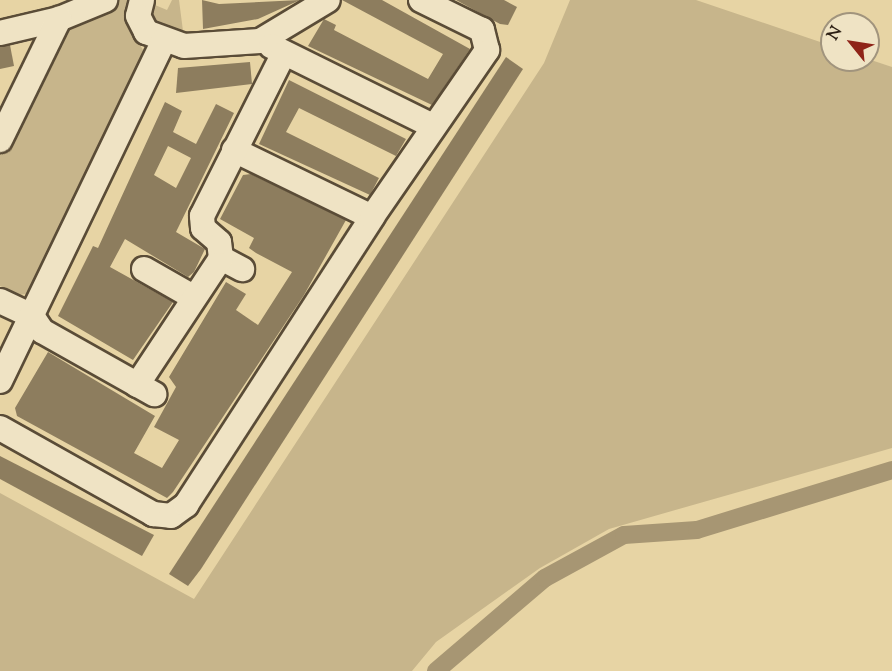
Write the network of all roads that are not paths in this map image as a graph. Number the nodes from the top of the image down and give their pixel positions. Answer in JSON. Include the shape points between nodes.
{"nodes":[{"id":1,"x":105,"y":0,"type":"edge"},
{"id":2,"x":142,"y":0,"type":"edge"},
{"id":3,"x":328,"y":0,"type":"edge"},
{"id":4,"x":421,"y":0,"type":"edge"},
{"id":5,"x":59,"y":19,"type":"junction"},
{"id":6,"x":0,"y":33,"type":"edge"},
{"id":7,"x":164,"y":40,"type":"junction"},
{"id":8,"x":260,"y":41,"type":"junction"},
{"id":9,"x":284,"y":53,"type":"junction"},
{"id":10,"x":433,"y":126,"type":"junction"},
{"id":11,"x":0,"y":140,"type":"edge"},
{"id":12,"x":234,"y":150,"type":"junction"},
{"id":13,"x":372,"y":217,"type":"junction"},
{"id":14,"x":221,"y":258,"type":"junction"},
{"id":15,"x":144,"y":269,"type":"dead end"},
{"id":16,"x":242,"y":269,"type":"dead end"},
{"id":17,"x":193,"y":297,"type":"junction"},
{"id":18,"x":0,"y":301,"type":"edge"},
{"id":19,"x":32,"y":316,"type":"junction"},
{"id":20,"x":0,"y":381,"type":"edge"},
{"id":21,"x":0,"y":428,"type":"edge"}],
"edges":[{"from":1,"to":5,"type":"street"},
{"from":2,"to":7,"type":"street","via":[[138,20]]},
{"from":3,"to":8,"type":"street"},
{"from":4,"to":10,"type":"street","via":[[482,30],[489,43]]},
{"from":5,"to":6,"type":"street"},
{"from":5,"to":11,"type":"street"},
{"from":7,"to":8,"type":"street","via":[[184,46]]},
{"from":7,"to":19,"type":"street"},
{"from":8,"to":9,"type":"street"},
{"from":9,"to":10,"type":"street"},
{"from":9,"to":12,"type":"street"},
{"from":10,"to":13,"type":"street"},
{"from":12,"to":13,"type":"street"},
{"from":12,"to":14,"type":"street","via":[[202,216],[203,228],[219,242]]},
{"from":13,"to":21,"type":"street","via":[[186,505],[171,516],[153,514]]},
{"from":14,"to":16,"type":"street"},
{"from":14,"to":17,"type":"street"},
{"from":15,"to":17,"type":"street"},
{"from":17,"to":19,"type":"street","via":[[145,389],[35,327]]},
{"from":18,"to":19,"type":"street"},
{"from":19,"to":20,"type":"street"}]}
